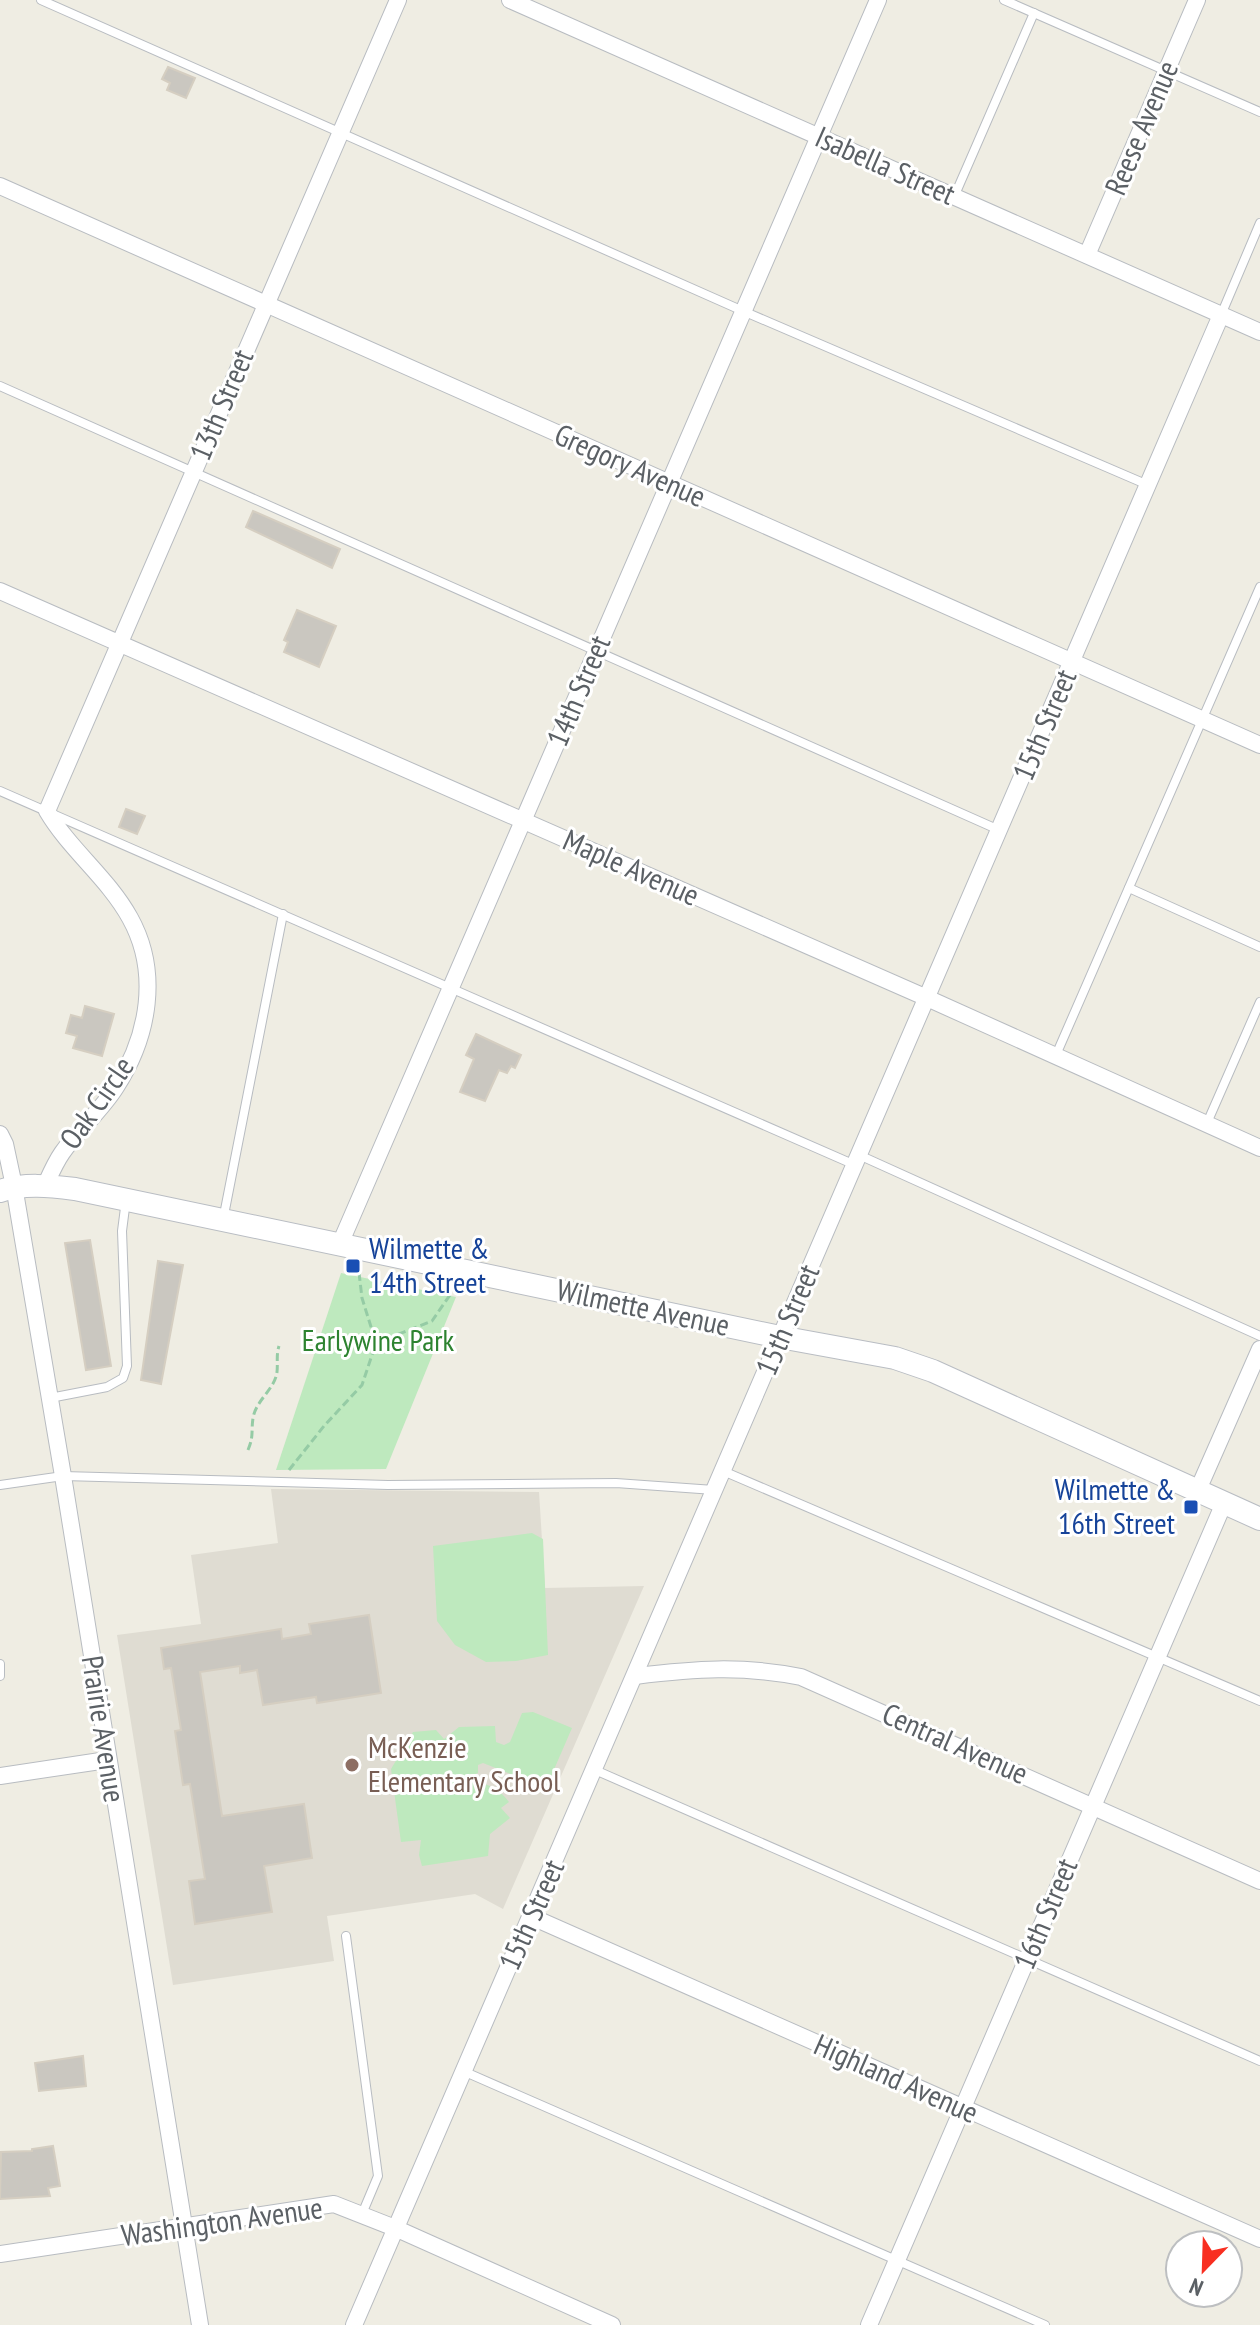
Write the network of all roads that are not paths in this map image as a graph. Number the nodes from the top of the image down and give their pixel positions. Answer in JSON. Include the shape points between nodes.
{"nodes":[{"id":1,"x":41,"y":0,"type":"edge"},
{"id":2,"x":398,"y":0,"type":"edge"},
{"id":3,"x":510,"y":0,"type":"edge"},
{"id":4,"x":878,"y":0,"type":"edge"},
{"id":5,"x":1004,"y":0,"type":"edge"},
{"id":6,"x":1197,"y":0,"type":"edge"},
{"id":7,"x":1034,"y":13,"type":"junction"},
{"id":8,"x":1166,"y":71,"type":"junction"},
{"id":9,"x":1260,"y":112,"type":"edge"},
{"id":10,"x":339,"y":132,"type":"junction"},
{"id":11,"x":819,"y":137,"type":"junction"},
{"id":12,"x":0,"y":186,"type":"edge"},
{"id":13,"x":954,"y":197,"type":"junction"},
{"id":14,"x":1260,"y":223,"type":"edge"},
{"id":15,"x":1087,"y":255,"type":"junction"},
{"id":16,"x":265,"y":304,"type":"junction"},
{"id":17,"x":743,"y":311,"type":"junction"},
{"id":18,"x":1221,"y":315,"type":"junction"},
{"id":19,"x":1260,"y":332,"type":"edge"},
{"id":20,"x":0,"y":386,"type":"edge"},
{"id":21,"x":194,"y":470,"type":"junction"},
{"id":22,"x":669,"y":483,"type":"junction"},
{"id":23,"x":1148,"y":485,"type":"junction"},
{"id":24,"x":1260,"y":587,"type":"edge"},
{"id":25,"x":0,"y":591,"type":"edge"},
{"id":26,"x":119,"y":643,"type":"junction"},
{"id":27,"x":596,"y":652,"type":"junction"},
{"id":28,"x":1072,"y":661,"type":"junction"},
{"id":29,"x":1202,"y":719,"type":"junction"},
{"id":30,"x":1260,"y":745,"type":"edge"},
{"id":31,"x":0,"y":791,"type":"edge"},
{"id":32,"x":47,"y":811,"type":"junction"},
{"id":33,"x":523,"y":821,"type":"junction"},
{"id":34,"x":999,"y":830,"type":"junction"},
{"id":35,"x":1129,"y":888,"type":"junction"},
{"id":36,"x":283,"y":914,"type":"junction"},
{"id":37,"x":1260,"y":947,"type":"edge"},
{"id":38,"x":451,"y":988,"type":"junction"},
{"id":39,"x":927,"y":998,"type":"junction"},
{"id":40,"x":1260,"y":1002,"type":"edge"},
{"id":41,"x":1056,"y":1056,"type":"junction"},
{"id":42,"x":1206,"y":1124,"type":"junction"},
{"id":43,"x":0,"y":1134,"type":"edge"},
{"id":44,"x":1260,"y":1148,"type":"edge"},
{"id":45,"x":857,"y":1160,"type":"junction"},
{"id":46,"x":45,"y":1186,"type":"junction"},
{"id":47,"x":7,"y":1189,"type":"edge"},
{"id":48,"x":126,"y":1200,"type":"junction"},
{"id":49,"x":223,"y":1220,"type":"junction"},
{"id":50,"x":340,"y":1244,"type":"junction"},
{"id":51,"x":1260,"y":1336,"type":"edge"},
{"id":52,"x":780,"y":1337,"type":"junction"},
{"id":53,"x":1260,"y":1349,"type":"edge"},
{"id":54,"x":50,"y":1398,"type":"junction"},
{"id":55,"x":723,"y":1471,"type":"junction"},
{"id":56,"x":63,"y":1476,"type":"junction"},
{"id":57,"x":0,"y":1485,"type":"edge"},
{"id":58,"x":715,"y":1490,"type":"junction"},
{"id":59,"x":1197,"y":1492,"type":"junction"},
{"id":60,"x":1224,"y":1503,"type":"junction"},
{"id":61,"x":1260,"y":1519,"type":"edge"},
{"id":62,"x":1158,"y":1656,"type":"junction"},
{"id":63,"x":0,"y":1664,"type":"edge"},
{"id":64,"x":0,"y":1676,"type":"edge"},
{"id":65,"x":635,"y":1676,"type":"junction"},
{"id":66,"x":1260,"y":1701,"type":"edge"},
{"id":67,"x":107,"y":1760,"type":"junction"},
{"id":68,"x":595,"y":1770,"type":"junction"},
{"id":69,"x":0,"y":1776,"type":"edge"},
{"id":70,"x":1093,"y":1807,"type":"junction"},
{"id":71,"x":1260,"y":1881,"type":"edge"},
{"id":72,"x":532,"y":1917,"type":"junction"},
{"id":73,"x":346,"y":1936,"type":"dead end"},
{"id":74,"x":1027,"y":1959,"type":"junction"},
{"id":75,"x":1260,"y":2061,"type":"edge"},
{"id":76,"x":463,"y":2071,"type":"junction"},
{"id":77,"x":962,"y":2108,"type":"junction"},
{"id":78,"x":362,"y":2214,"type":"junction"},
{"id":79,"x":183,"y":2226,"type":"junction"},
{"id":80,"x":395,"y":2228,"type":"junction"},
{"id":81,"x":1260,"y":2239,"type":"edge"},
{"id":82,"x":0,"y":2254,"type":"edge"},
{"id":83,"x":897,"y":2260,"type":"junction"},
{"id":84,"x":200,"y":2325,"type":"edge"},
{"id":85,"x":354,"y":2325,"type":"edge"},
{"id":86,"x":612,"y":2325,"type":"edge"},
{"id":87,"x":869,"y":2325,"type":"edge"},
{"id":88,"x":1045,"y":2325,"type":"edge"}],
"edges":[{"from":1,"to":10,"type":"lane"},
{"from":2,"to":10,"type":"street","name":"13th Street"},
{"from":3,"to":11,"type":"street","name":"Isabella Street"},
{"from":4,"to":11,"type":"street","name":"14th Street"},
{"from":5,"to":7,"type":"lane"},
{"from":6,"to":8,"type":"street","name":"Reese Avenue"},
{"from":7,"to":8,"type":"lane"},
{"from":7,"to":13,"type":"lane"},
{"from":8,"to":9,"type":"lane"},
{"from":8,"to":15,"type":"street","name":"Reese Avenue"},
{"from":10,"to":16,"type":"street","name":"13th Street"},
{"from":10,"to":17,"type":"lane"},
{"from":11,"to":13,"type":"street","name":"Isabella Street"},
{"from":11,"to":17,"type":"street","name":"14th Street"},
{"from":12,"to":16,"type":"street","name":"Gregory Avenue"},
{"from":13,"to":15,"type":"street","name":"Isabella Street"},
{"from":14,"to":18,"type":"lane"},
{"from":15,"to":18,"type":"street","name":"Isabella Street"},
{"from":16,"to":21,"type":"street","name":"13th Street"},
{"from":16,"to":22,"type":"street","name":"Gregory Avenue"},
{"from":17,"to":22,"type":"street","name":"14th Street"},
{"from":17,"to":23,"type":"lane"},
{"from":18,"to":19,"type":"street","name":"Isabella Street"},
{"from":18,"to":23,"type":"street","name":"15th Street"},
{"from":20,"to":21,"type":"lane"},
{"from":21,"to":26,"type":"street","name":"13th Street"},
{"from":21,"to":27,"type":"lane"},
{"from":22,"to":27,"type":"street","name":"14th Street"},
{"from":22,"to":28,"type":"street","name":"Gregory Avenue"},
{"from":23,"to":28,"type":"street","name":"15th Street"},
{"from":24,"to":29,"type":"lane"},
{"from":25,"to":26,"type":"street","name":"Maple Avenue"},
{"from":26,"to":32,"type":"street","name":"13th Street"},
{"from":26,"to":33,"type":"street","name":"Maple Avenue"},
{"from":27,"to":33,"type":"street","name":"14th Street"},
{"from":27,"to":34,"type":"lane"},
{"from":28,"to":29,"type":"street","name":"Gregory Avenue"},
{"from":28,"to":34,"type":"street","name":"15th Street"},
{"from":29,"to":30,"type":"street","name":"Gregory Avenue"},
{"from":29,"to":35,"type":"lane"},
{"from":31,"to":32,"type":"lane"},
{"from":32,"to":36,"type":"lane"},
{"from":32,"to":46,"type":"street","name":"Oak Circle","via":[[129,916],[146,961],[148,987],[132,1060],[98,1112],[62,1153]]},
{"from":33,"to":38,"type":"street","name":"14th Street"},
{"from":33,"to":39,"type":"street","name":"Maple Avenue"},
{"from":34,"to":39,"type":"street","name":"15th Street"},
{"from":35,"to":37,"type":"lane"},
{"from":35,"to":41,"type":"lane"},
{"from":36,"to":38,"type":"lane"},
{"from":36,"to":49,"type":"lane"},
{"from":38,"to":45,"type":"lane"},
{"from":38,"to":50,"type":"street","name":"14th Street"},
{"from":39,"to":41,"type":"street","name":"Maple Avenue"},
{"from":39,"to":45,"type":"street","name":"15th Street"},
{"from":40,"to":42,"type":"lane"},
{"from":41,"to":42,"type":"street","name":"Maple Avenue"},
{"from":42,"to":44,"type":"street","name":"Maple Avenue"},
{"from":43,"to":47,"type":"street","name":"Prairie Avenue"},
{"from":45,"to":51,"type":"lane"},
{"from":45,"to":52,"type":"street","name":"15th Street"},
{"from":46,"to":47,"type":"street","name":"Wilmette Avenue"},
{"from":46,"to":48,"type":"street","name":"Wilmette Avenue"},
{"from":47,"to":54,"type":"street","name":"Prairie Avenue"},
{"from":48,"to":49,"type":"street","name":"Wilmette Avenue"},
{"from":48,"to":54,"type":"lane","via":[[123,1378],[107,1387]]},
{"from":49,"to":50,"type":"street","name":"Wilmette Avenue"},
{"from":50,"to":52,"type":"street","name":"Wilmette Avenue"},
{"from":52,"to":55,"type":"street","name":"15th Street"},
{"from":52,"to":59,"type":"street","name":"Wilmette Avenue","via":[[895,1358],[933,1371]]},
{"from":53,"to":59,"type":"street"},
{"from":54,"to":56,"type":"street","name":"Prairie Avenue"},
{"from":55,"to":58,"type":"street","name":"15th Street"},
{"from":55,"to":62,"type":"lane"},
{"from":56,"to":57,"type":"lane"},
{"from":56,"to":58,"type":"lane","via":[[506,1486],[616,1483]]},
{"from":56,"to":67,"type":"street","name":"Prairie Avenue"},
{"from":58,"to":65,"type":"street","name":"15th Street"},
{"from":59,"to":60,"type":"street","name":"Wilmette Avenue"},
{"from":60,"to":61,"type":"street","name":"Wilmette Avenue"},
{"from":60,"to":62,"type":"street","name":"16th Street"},
{"from":62,"to":66,"type":"lane"},
{"from":62,"to":70,"type":"street","name":"16th Street"},
{"from":63,"to":64,"type":"lane"},
{"from":65,"to":68,"type":"street","name":"15th Street"},
{"from":65,"to":70,"type":"street","name":"Central Avenue","via":[[716,1667],[801,1677]]},
{"from":67,"to":69,"type":"street"},
{"from":67,"to":79,"type":"street","name":"Prairie Avenue"},
{"from":68,"to":72,"type":"street","name":"15th Street"},
{"from":68,"to":74,"type":"lane"},
{"from":70,"to":71,"type":"street","name":"Central Avenue"},
{"from":70,"to":74,"type":"street","name":"16th Street"},
{"from":72,"to":76,"type":"street","name":"15th Street"},
{"from":72,"to":77,"type":"street","name":"Highland Avenue"},
{"from":73,"to":78,"type":"lane","via":[[378,2176]]},
{"from":74,"to":75,"type":"lane"},
{"from":74,"to":77,"type":"street","name":"16th Street"},
{"from":76,"to":80,"type":"street","name":"15th Street"},
{"from":76,"to":83,"type":"lane"},
{"from":77,"to":81,"type":"street","name":"Highland Avenue"},
{"from":77,"to":83,"type":"street","name":"16th Street"},
{"from":78,"to":79,"type":"street","name":"Washington Avenue","via":[[334,2204]]},
{"from":78,"to":80,"type":"street","name":"Washington Avenue"},
{"from":79,"to":82,"type":"street","name":"Washington Avenue"},
{"from":79,"to":84,"type":"street","name":"Prairie Avenue"},
{"from":80,"to":85,"type":"street","name":"15th Street"},
{"from":80,"to":86,"type":"street","name":"Washington Avenue"},
{"from":83,"to":87,"type":"street","name":"16th Street"},
{"from":83,"to":88,"type":"lane"}]}
